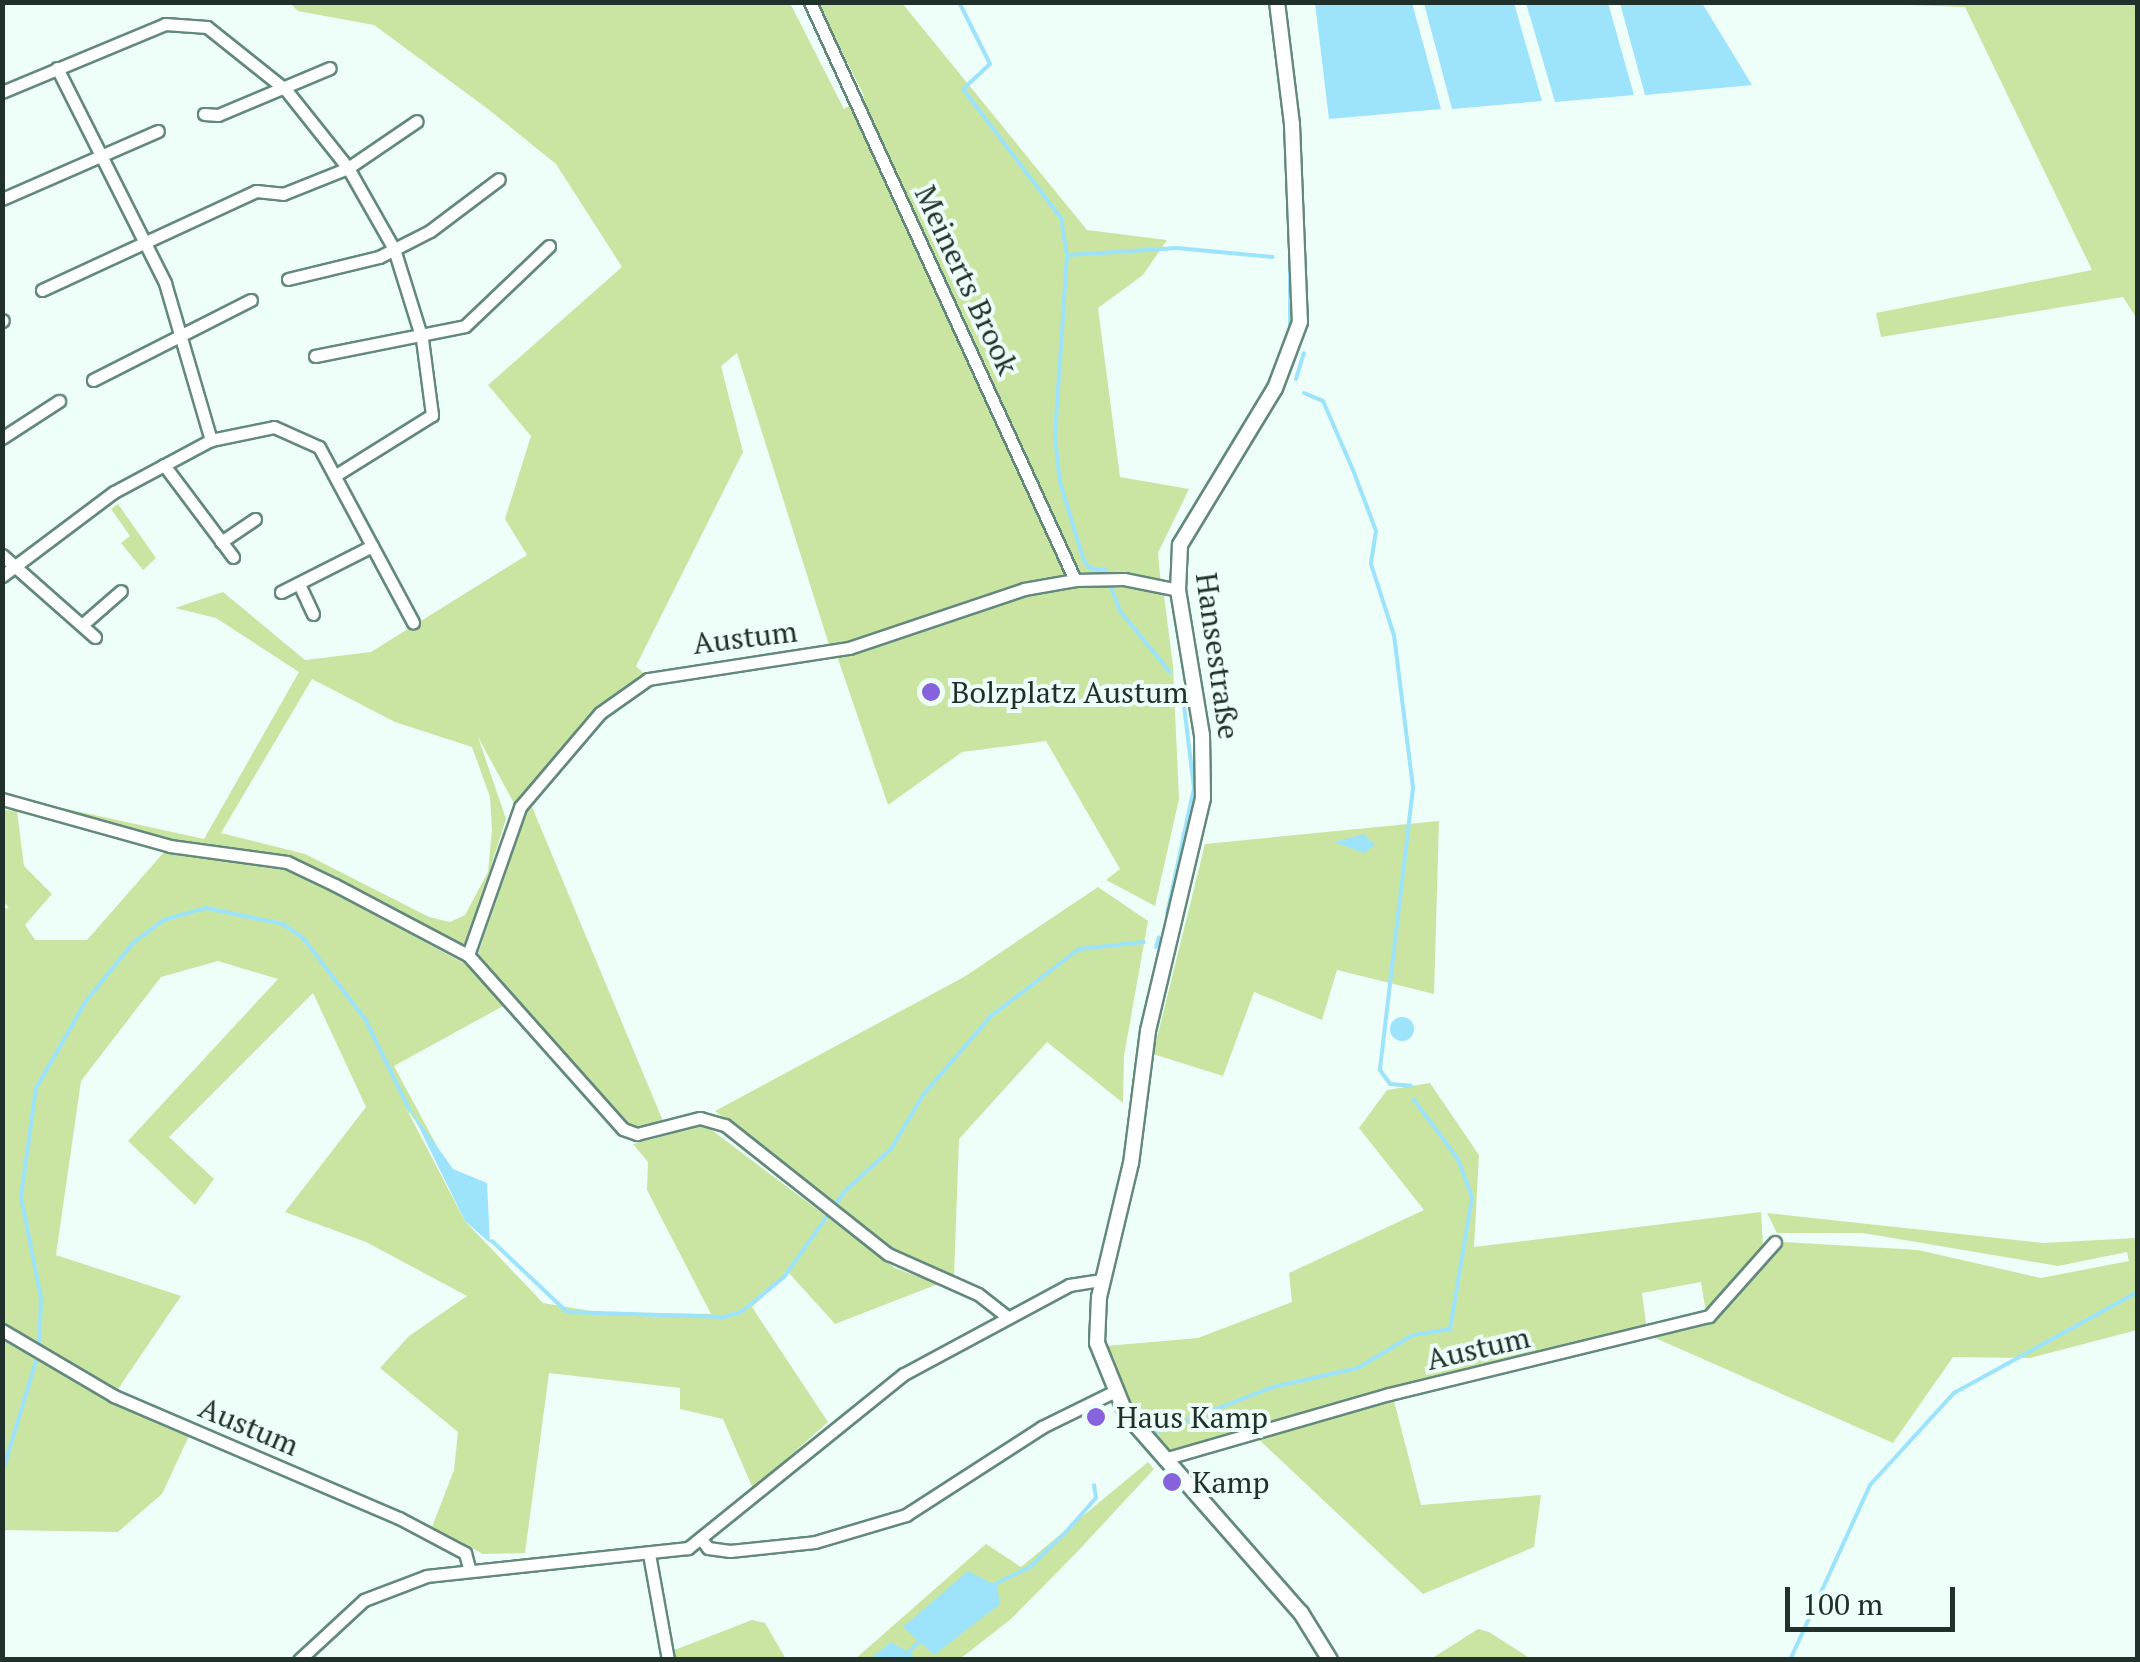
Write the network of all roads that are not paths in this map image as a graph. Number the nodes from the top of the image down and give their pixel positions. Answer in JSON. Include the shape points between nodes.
{"nodes":[{"id":1,"x":810,"y":2,"type":"edge"},
{"id":2,"x":1278,"y":2,"type":"edge"},
{"id":3,"x":56,"y":68,"type":"junction"},
{"id":4,"x":330,"y":68,"type":"dead end"},
{"id":5,"x":286,"y":90,"type":"junction"},
{"id":6,"x":2,"y":92,"type":"edge"},
{"id":7,"x":204,"y":114,"type":"dead end"},
{"id":8,"x":417,"y":121,"type":"dead end"},
{"id":9,"x":158,"y":131,"type":"dead end"},
{"id":10,"x":97,"y":160,"type":"junction"},
{"id":11,"x":348,"y":168,"type":"junction"},
{"id":12,"x":499,"y":178,"type":"dead end"},
{"id":13,"x":2,"y":199,"type":"edge"},
{"id":14,"x":145,"y":242,"type":"junction"},
{"id":15,"x":550,"y":246,"type":"dead end"},
{"id":16,"x":394,"y":249,"type":"junction"},
{"id":17,"x":288,"y":279,"type":"dead end"},
{"id":18,"x":42,"y":290,"type":"dead end"},
{"id":19,"x":251,"y":300,"type":"dead end"},
{"id":20,"x":182,"y":336,"type":"junction"},
{"id":21,"x":422,"y":338,"type":"junction"},
{"id":22,"x":315,"y":356,"type":"dead end"},
{"id":23,"x":94,"y":380,"type":"dead end"},
{"id":24,"x":58,"y":401,"type":"dead end"},
{"id":25,"x":2,"y":438,"type":"edge"},
{"id":26,"x":211,"y":440,"type":"junction"},
{"id":27,"x":164,"y":465,"type":"junction"},
{"id":28,"x":336,"y":475,"type":"junction"},
{"id":29,"x":255,"y":519,"type":"dead end"},
{"id":30,"x":221,"y":542,"type":"junction"},
{"id":31,"x":372,"y":546,"type":"junction"},
{"id":32,"x":2,"y":555,"type":"edge"},
{"id":33,"x":233,"y":557,"type":"dead end"},
{"id":34,"x":14,"y":565,"type":"junction"},
{"id":35,"x":2,"y":576,"type":"edge"},
{"id":36,"x":1076,"y":580,"type":"junction"},
{"id":37,"x":298,"y":584,"type":"junction"},
{"id":38,"x":1178,"y":590,"type":"junction"},
{"id":39,"x":121,"y":591,"type":"dead end"},
{"id":40,"x":281,"y":592,"type":"dead end"},
{"id":41,"x":313,"y":614,"type":"dead end"},
{"id":42,"x":413,"y":622,"type":"dead end"},
{"id":43,"x":82,"y":624,"type":"junction"},
{"id":44,"x":95,"y":637,"type":"dead end"},
{"id":45,"x":6,"y":800,"type":"edge"},
{"id":46,"x":468,"y":955,"type":"junction"},
{"id":47,"x":1774,"y":1242,"type":"dead end"},
{"id":48,"x":1102,"y":1280,"type":"junction"},
{"id":49,"x":1007,"y":1317,"type":"junction"},
{"id":50,"x":2,"y":1330,"type":"edge"},
{"id":51,"x":1113,"y":1392,"type":"junction"},
{"id":52,"x":1164,"y":1459,"type":"junction"},
{"id":53,"x":702,"y":1540,"type":"junction"},
{"id":54,"x":649,"y":1554,"type":"junction"},
{"id":55,"x":469,"y":1568,"type":"junction"},
{"id":56,"x":299,"y":1660,"type":"edge"},
{"id":57,"x":668,"y":1660,"type":"edge"},
{"id":58,"x":1330,"y":1660,"type":"edge"}],
"edges":[{"from":1,"to":36,"type":"street","name":"Meinerts Brook"},
{"from":2,"to":38,"type":"street","name":"Hansestraße","via":[[1292,125],[1300,322],[1275,388],[1185,530]]},
{"from":3,"to":5,"type":"street","via":[[164,24],[207,28]]},
{"from":3,"to":6,"type":"street"},
{"from":3,"to":10,"type":"street"},
{"from":4,"to":5,"type":"street"},
{"from":5,"to":7,"type":"street"},
{"from":5,"to":11,"type":"street"},
{"from":8,"to":11,"type":"street"},
{"from":9,"to":10,"type":"street"},
{"from":10,"to":13,"type":"street"},
{"from":10,"to":14,"type":"street"},
{"from":11,"to":14,"type":"street","via":[[283,194],[256,191]]},
{"from":11,"to":16,"type":"street"},
{"from":12,"to":16,"type":"street","via":[[430,231]]},
{"from":14,"to":18,"type":"street"},
{"from":14,"to":20,"type":"street"},
{"from":15,"to":21,"type":"street","via":[[464,326]]},
{"from":16,"to":17,"type":"street"},
{"from":16,"to":21,"type":"street"},
{"from":19,"to":20,"type":"street"},
{"from":20,"to":23,"type":"street"},
{"from":20,"to":26,"type":"street"},
{"from":21,"to":22,"type":"street"},
{"from":21,"to":28,"type":"street","via":[[432,415]]},
{"from":24,"to":25,"type":"street"},
{"from":26,"to":27,"type":"street"},
{"from":26,"to":28,"type":"street","via":[[256,428],[287,430],[319,448]]},
{"from":27,"to":30,"type":"street"},
{"from":27,"to":34,"type":"street","via":[[114,492]]},
{"from":28,"to":31,"type":"street"},
{"from":29,"to":30,"type":"street"},
{"from":30,"to":33,"type":"street"},
{"from":31,"to":37,"type":"street"},
{"from":31,"to":42,"type":"street"},
{"from":32,"to":34,"type":"street"},
{"from":34,"to":35,"type":"street"},
{"from":34,"to":43,"type":"street"},
{"from":36,"to":38,"type":"street","name":"Austum","via":[[1124,579]]},
{"from":36,"to":46,"type":"street","name":"Austum","via":[[1024,589],[849,648],[673,672],[625,692],[520,807]]},
{"from":37,"to":40,"type":"street"},
{"from":37,"to":41,"type":"street"},
{"from":38,"to":48,"type":"street","name":"Hansestraße","via":[[1202,735],[1203,798],[1148,1031],[1131,1163]]},
{"from":39,"to":43,"type":"street"},
{"from":43,"to":44,"type":"street"},
{"from":45,"to":46,"type":"street","via":[[170,846],[287,862]]},
{"from":46,"to":49,"type":"street","via":[[623,1129],[637,1134],[700,1118],[725,1125],[888,1254],[978,1294]]},
{"from":47,"to":52,"type":"street","name":"Austum","via":[[1709,1316],[1389,1394]]},
{"from":48,"to":49,"type":"street","via":[[1080,1281]]},
{"from":48,"to":51,"type":"street","name":"Hansestraße","via":[[1097,1343]]},
{"from":49,"to":53,"type":"street","via":[[904,1374]]},
{"from":50,"to":55,"type":"street","name":"Austum","via":[[114,1396],[398,1518],[466,1553]]},
{"from":51,"to":52,"type":"street","name":"Hansestraße"},
{"from":51,"to":53,"type":"street","via":[[1042,1427],[906,1515],[815,1542],[730,1551]]},
{"from":52,"to":58,"type":"street","name":"Hansestraße","via":[[1301,1614]]},
{"from":53,"to":54,"type":"street"},
{"from":54,"to":55,"type":"street"},
{"from":54,"to":57,"type":"street"},
{"from":55,"to":56,"type":"street","via":[[364,1600]]}]}
